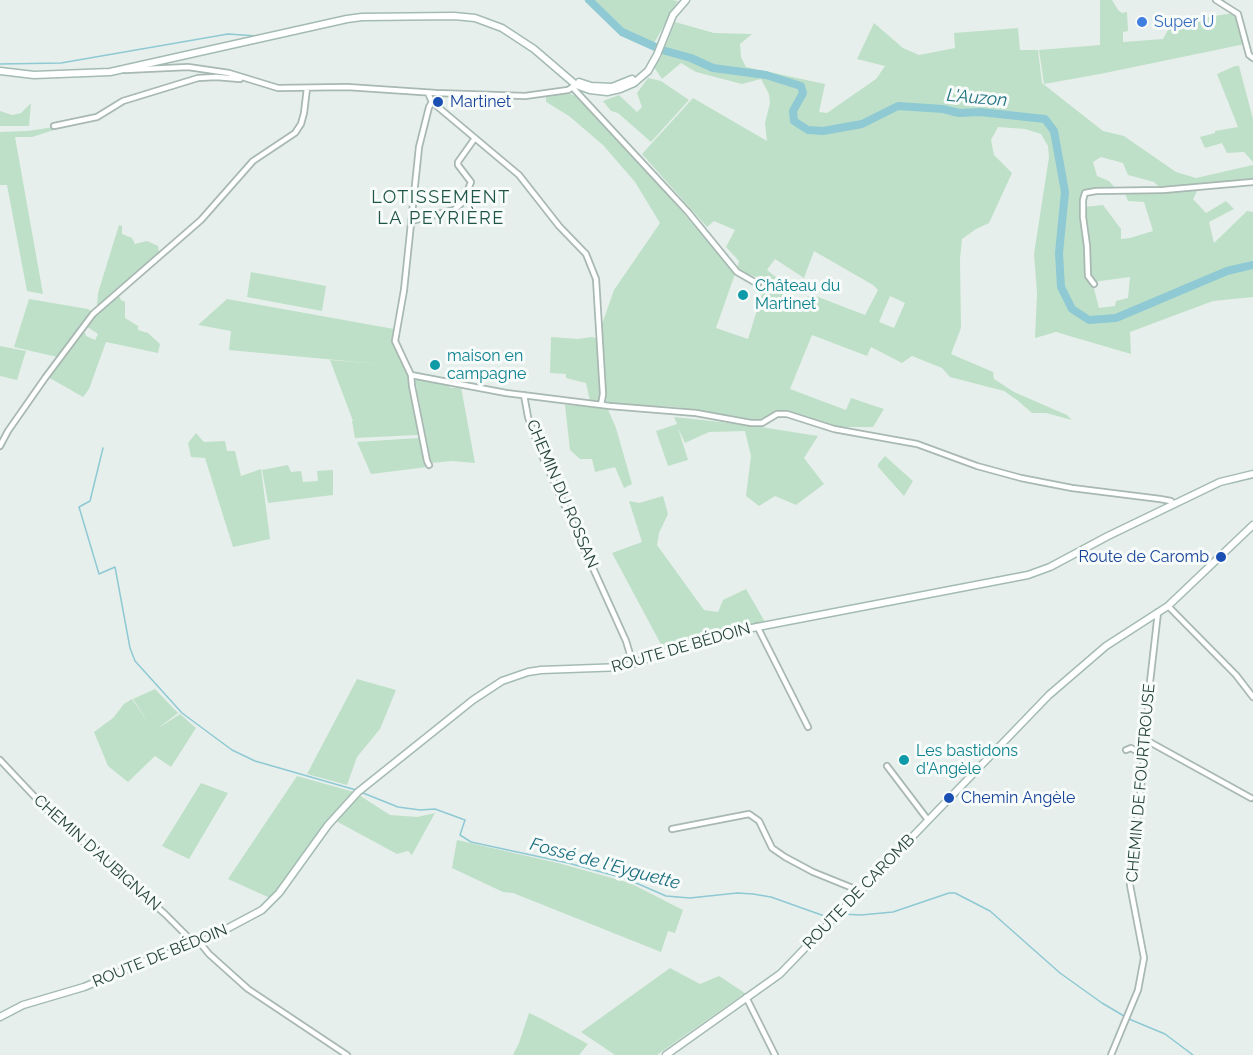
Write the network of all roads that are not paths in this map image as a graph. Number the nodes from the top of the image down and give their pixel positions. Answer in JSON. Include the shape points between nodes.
{"nodes":[{"id":1,"x":686,"y":0,"type":"edge"},
{"id":2,"x":693,"y":0,"type":"edge"},
{"id":3,"x":1216,"y":0,"type":"edge"},
{"id":4,"x":665,"y":34,"type":"junction"},
{"id":5,"x":1253,"y":58,"type":"edge"},
{"id":6,"x":653,"y":62,"type":"junction"},
{"id":7,"x":119,"y":70,"type":"junction"},
{"id":8,"x":0,"y":71,"type":"edge"},
{"id":9,"x":246,"y":79,"type":"junction"},
{"id":10,"x":575,"y":85,"type":"junction"},
{"id":11,"x":307,"y":88,"type":"junction"},
{"id":12,"x":428,"y":93,"type":"junction"},
{"id":13,"x":432,"y":102,"type":"junction"},
{"id":14,"x":54,"y":126,"type":"dead end"},
{"id":15,"x":475,"y":138,"type":"junction"},
{"id":16,"x":1253,"y":182,"type":"edge"},
{"id":17,"x":411,"y":221,"type":"junction"},
{"id":18,"x":758,"y":284,"type":"dead end"},
{"id":19,"x":1094,"y":284,"type":"dead end"},
{"id":20,"x":411,"y":375,"type":"junction"},
{"id":21,"x":524,"y":395,"type":"junction"},
{"id":22,"x":601,"y":405,"type":"junction"},
{"id":23,"x":0,"y":446,"type":"edge"},
{"id":24,"x":429,"y":465,"type":"dead end"},
{"id":25,"x":1253,"y":474,"type":"edge"},
{"id":26,"x":1236,"y":477,"type":"junction"},
{"id":27,"x":1253,"y":478,"type":"edge"},
{"id":28,"x":1174,"y":504,"type":"junction"},
{"id":29,"x":1253,"y":525,"type":"edge"},
{"id":30,"x":1168,"y":606,"type":"junction"},
{"id":31,"x":1158,"y":612,"type":"junction"},
{"id":32,"x":757,"y":626,"type":"junction"},
{"id":33,"x":634,"y":664,"type":"junction"},
{"id":34,"x":1253,"y":697,"type":"edge"},
{"id":35,"x":808,"y":727,"type":"dead end"},
{"id":36,"x":1146,"y":740,"type":"junction"},
{"id":37,"x":1126,"y":750,"type":"dead end"},
{"id":38,"x":1144,"y":756,"type":"junction"},
{"id":39,"x":0,"y":760,"type":"edge"},
{"id":40,"x":887,"y":766,"type":"dead end"},
{"id":41,"x":1251,"y":798,"type":"dead end"},
{"id":42,"x":927,"y":820,"type":"junction"},
{"id":43,"x":672,"y":829,"type":"dead end"},
{"id":44,"x":861,"y":891,"type":"junction"},
{"id":45,"x":198,"y":944,"type":"junction"},
{"id":46,"x":746,"y":997,"type":"junction"},
{"id":47,"x":0,"y":1017,"type":"edge"},
{"id":48,"x":347,"y":1055,"type":"edge"},
{"id":49,"x":666,"y":1055,"type":"edge"},
{"id":50,"x":776,"y":1055,"type":"edge"},
{"id":51,"x":1112,"y":1055,"type":"edge"}],
"edges":[{"from":1,"to":4,"type":"main road","via":[[673,15]]},
{"from":2,"to":4,"type":"main road","via":[[679,12]]},
{"from":3,"to":5,"type":"street","via":[[1238,14]]},
{"from":4,"to":6,"type":"main road"},
{"from":6,"to":10,"type":"main road","via":[[638,76],[612,87]]},
{"from":6,"to":10,"type":"main road","via":[[640,79],[620,89],[600,92]]},
{"from":7,"to":8,"type":"main road","via":[[34,75]]},
{"from":7,"to":9,"type":"street","via":[[202,68]]},
{"from":7,"to":10,"type":"main road","via":[[347,19],[465,16],[493,24],[523,41]]},
{"from":9,"to":11,"type":"street","via":[[278,88]]},
{"from":9,"to":14,"type":"street","via":[[198,78],[123,101],[97,117]]},
{"from":10,"to":12,"type":"street","via":[[525,96]]},
{"from":10,"to":18,"type":"street","via":[[737,272]]},
{"from":11,"to":12,"type":"street"},
{"from":11,"to":23,"type":"street","via":[[301,124],[295,132],[253,161],[201,220],[93,314]]},
{"from":12,"to":13,"type":"street"},
{"from":13,"to":15,"type":"street"},
{"from":13,"to":17,"type":"street","via":[[418,147]]},
{"from":15,"to":17,"type":"street","via":[[458,162],[471,182],[463,202],[454,210]]},
{"from":15,"to":22,"type":"street","via":[[519,176],[585,254],[596,279]]},
{"from":16,"to":19,"type":"street","via":[[1085,193],[1088,276]]},
{"from":17,"to":20,"type":"street","via":[[395,341]]},
{"from":20,"to":21,"type":"street"},
{"from":20,"to":24,"type":"street"},
{"from":21,"to":22,"type":"street","name":"CHEMIN DU ROSSAN"},
{"from":21,"to":33,"type":"street","name":"CHEMIN DU ROSSAN","via":[[540,451]]},
{"from":22,"to":28,"type":"street","name":"CHEMIN DU ROSSAN","via":[[696,413],[751,423],[787,414],[834,429],[917,444],[1021,478]]},
{"from":25,"to":26,"type":"main road"},
{"from":26,"to":27,"type":"main road"},
{"from":26,"to":28,"type":"main road","name":"ROUTE DE BÉDOIN"},
{"from":28,"to":32,"type":"main road","name":"ROUTE DE BÉDOIN","via":[[1035,573]]},
{"from":29,"to":30,"type":"main road","name":"ROUTE DE CAROMB"},
{"from":30,"to":31,"type":"main road","name":"ROUTE DE CAROMB"},
{"from":30,"to":34,"type":"street"},
{"from":31,"to":36,"type":"street","name":"CHEMIN DE FOURTROUSE"},
{"from":31,"to":42,"type":"main road","name":"ROUTE DE CAROMB","via":[[1106,646],[1061,683]]},
{"from":32,"to":33,"type":"main road","name":"ROUTE DE BÉDOIN","via":[[703,639]]},
{"from":32,"to":35,"type":"street"},
{"from":33,"to":45,"type":"main road","name":"ROUTE DE BÉDOIN","via":[[614,669],[528,672],[484,692],[352,798],[262,910]]},
{"from":36,"to":38,"type":"street","name":"CHEMIN DE FOURTROUSE"},
{"from":36,"to":41,"type":"street"},
{"from":37,"to":38,"type":"street","via":[[1131,748]]},
{"from":38,"to":51,"type":"street","name":"CHEMIN DE FOURTROUSE","via":[[1130,885],[1144,958],[1138,990]]},
{"from":39,"to":45,"type":"street","name":"CHEMIN D'AUBIGNAN","via":[[49,812]]},
{"from":40,"to":42,"type":"street"},
{"from":42,"to":44,"type":"main road","name":"ROUTE DE CAROMB"},
{"from":43,"to":44,"type":"street","via":[[749,814],[759,821],[772,848],[785,857]]},
{"from":44,"to":46,"type":"main road","name":"ROUTE DE CAROMB","via":[[780,974]]},
{"from":45,"to":47,"type":"main road","name":"ROUTE DE BÉDOIN","via":[[84,987],[23,1005]]},
{"from":45,"to":48,"type":"street","name":"CHEMIN D'AUBIGNAN","via":[[248,989]]},
{"from":46,"to":49,"type":"main road","name":"ROUTE DE CAROMB"},
{"from":46,"to":50,"type":"street"}]}
